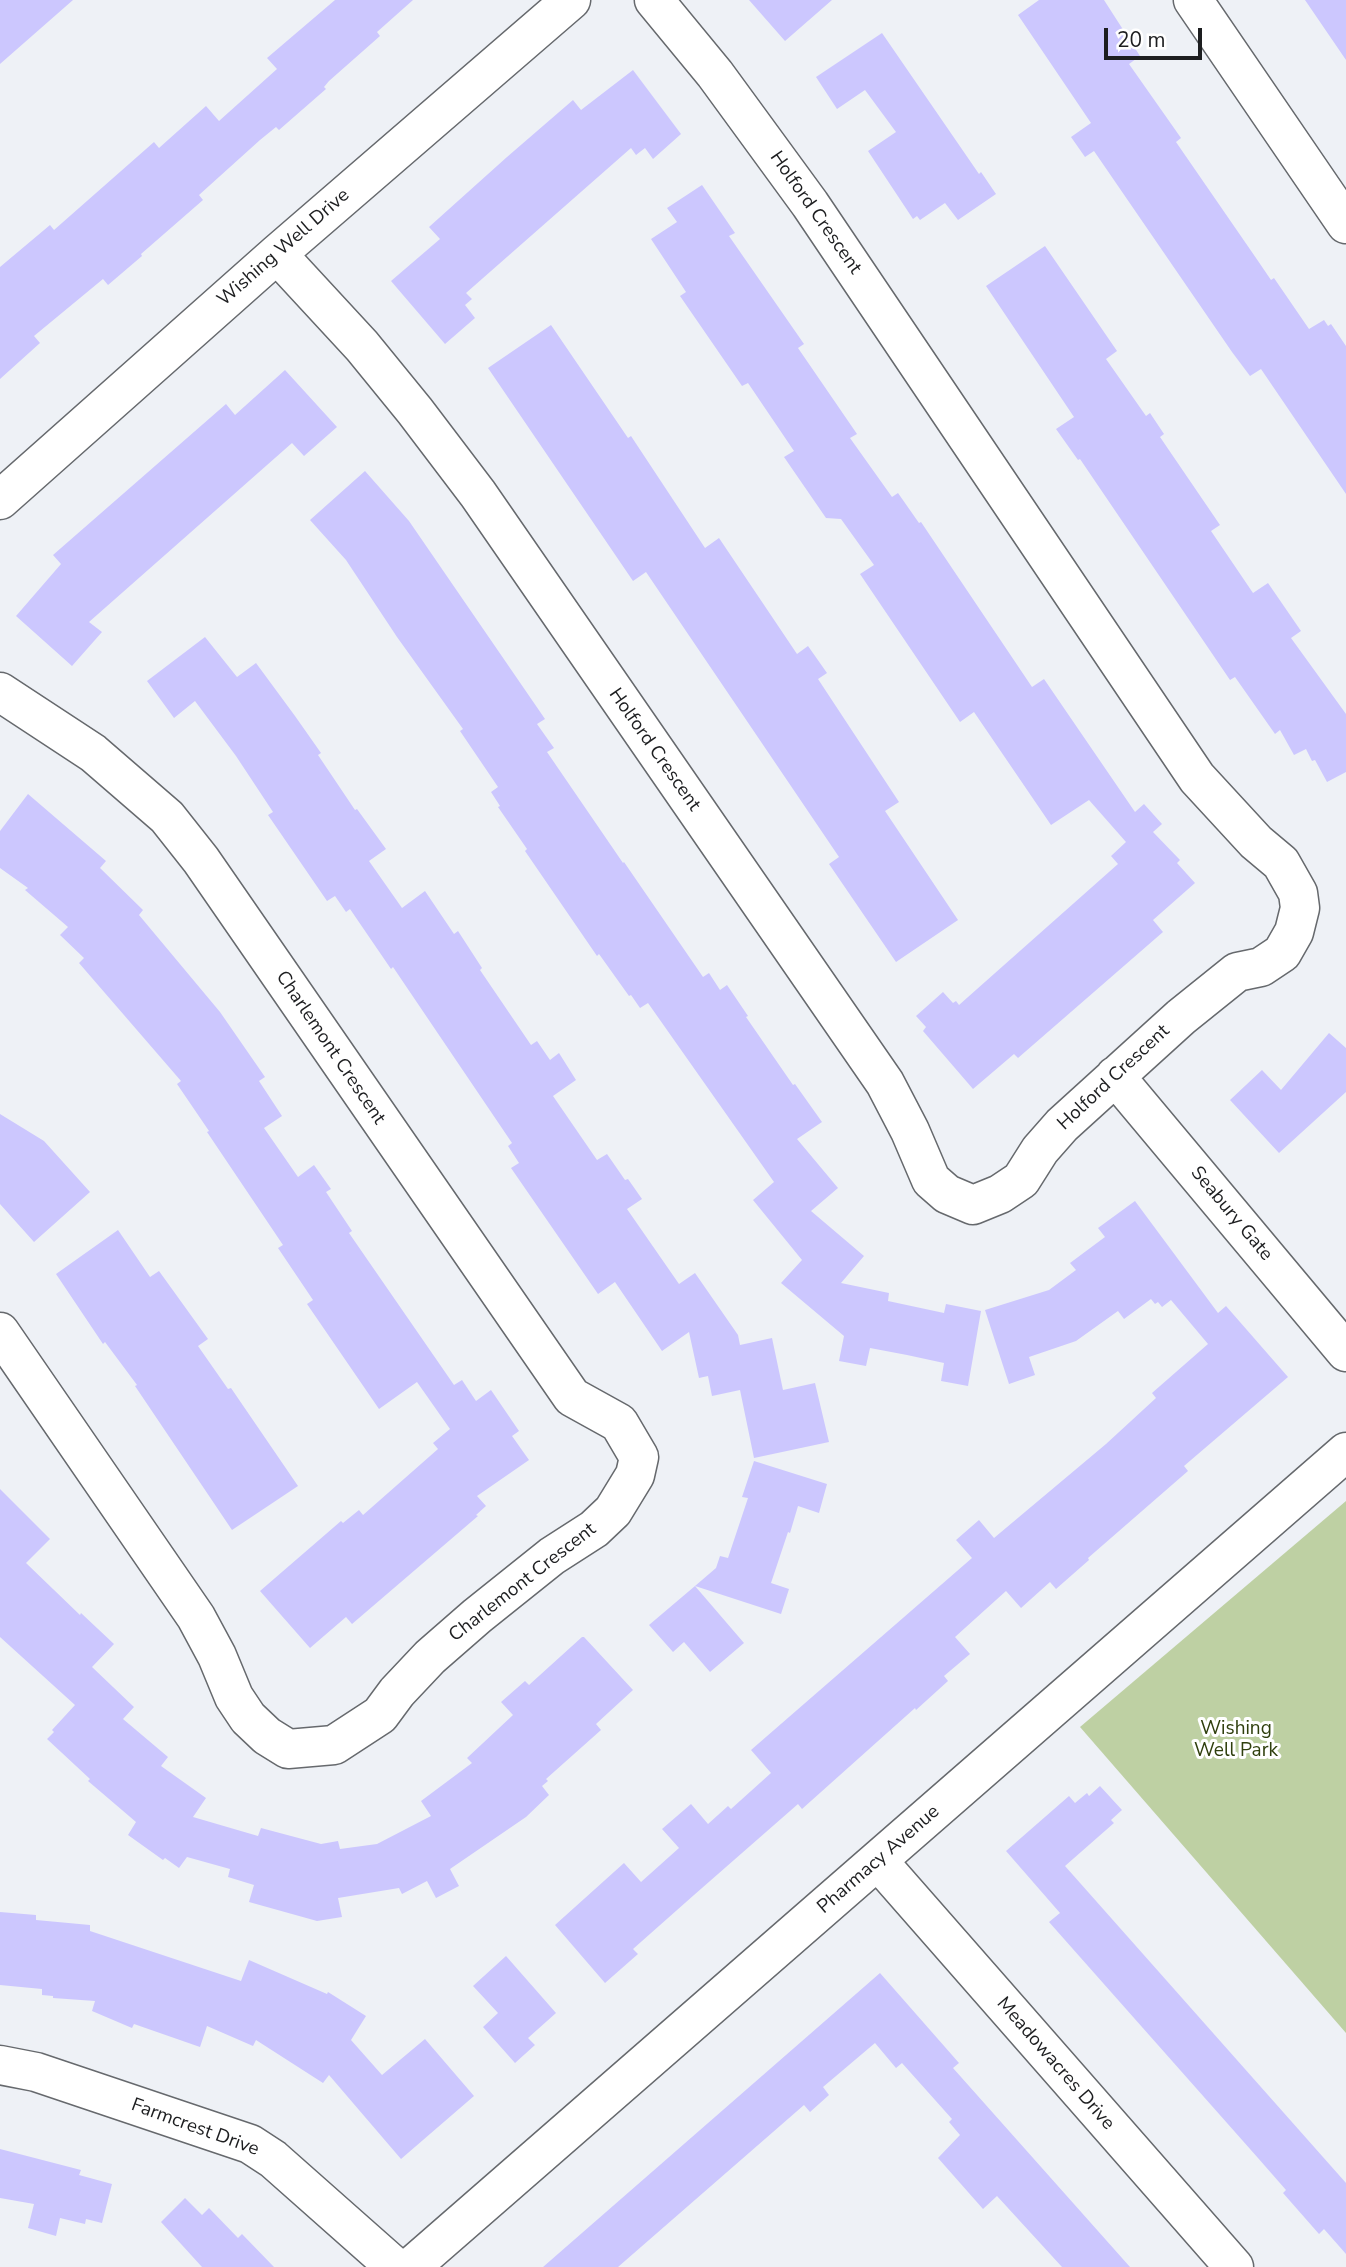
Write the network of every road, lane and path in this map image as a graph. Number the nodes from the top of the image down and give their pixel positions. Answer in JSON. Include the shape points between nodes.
{"nodes":[{"id":1,"x":571,"y":0,"type":"edge"},
{"id":2,"x":654,"y":0,"type":"edge"},
{"id":3,"x":1194,"y":0,"type":"edge"},
{"id":4,"x":1346,"y":224,"type":"edge"},
{"id":5,"x":277,"y":254,"type":"junction"},
{"id":6,"x":0,"y":500,"type":"edge"},
{"id":7,"x":0,"y":691,"type":"edge"},
{"id":8,"x":1115,"y":1076,"type":"junction"},
{"id":9,"x":0,"y":1332,"type":"edge"},
{"id":10,"x":1346,"y":1352,"type":"edge"},
{"id":11,"x":1346,"y":1452,"type":"edge"},
{"id":12,"x":878,"y":1861,"type":"junction"},
{"id":13,"x":0,"y":2065,"type":"edge"},
{"id":14,"x":396,"y":2267,"type":"edge"},
{"id":15,"x":411,"y":2267,"type":"edge"},
{"id":16,"x":1234,"y":2267,"type":"edge"}],
"edges":[{"from":1,"to":5,"type":"street","name":"Wishing Well Drive"},
{"from":2,"to":8,"type":"street","name":"Holford Crescent","via":[[730,93],[810,204],[1197,778],[1281,863],[1298,893],[1300,908],[1294,932],[1282,953],[1261,967],[1237,972]]},
{"from":3,"to":4,"type":"street"},
{"from":5,"to":6,"type":"street","name":"Wishing Well Drive"},
{"from":5,"to":8,"type":"street","name":"Holford Crescent","via":[[362,346],[478,494],[885,1083],[931,1180],[947,1194],[973,1205],[1000,1194],[1021,1180],[1062,1125]]},
{"from":7,"to":9,"type":"street","name":"Charlemont Crescent","via":[[93,753],[167,817],[572,1397],[619,1423],[639,1457],[635,1475],[613,1511],[430,1657],[380,1715],[334,1745],[288,1748],[248,1718],[196,1617]]},
{"from":8,"to":10,"type":"street","name":"Seabury Gate"},
{"from":11,"to":12,"type":"street","name":"Pharmacy Avenue"},
{"from":12,"to":15,"type":"street","name":"Pharmacy Avenue"},
{"from":12,"to":16,"type":"street","name":"Meadowacres Drive"},
{"from":13,"to":14,"type":"street","name":"Farmcrest Drive","via":[[250,2144]]}]}
